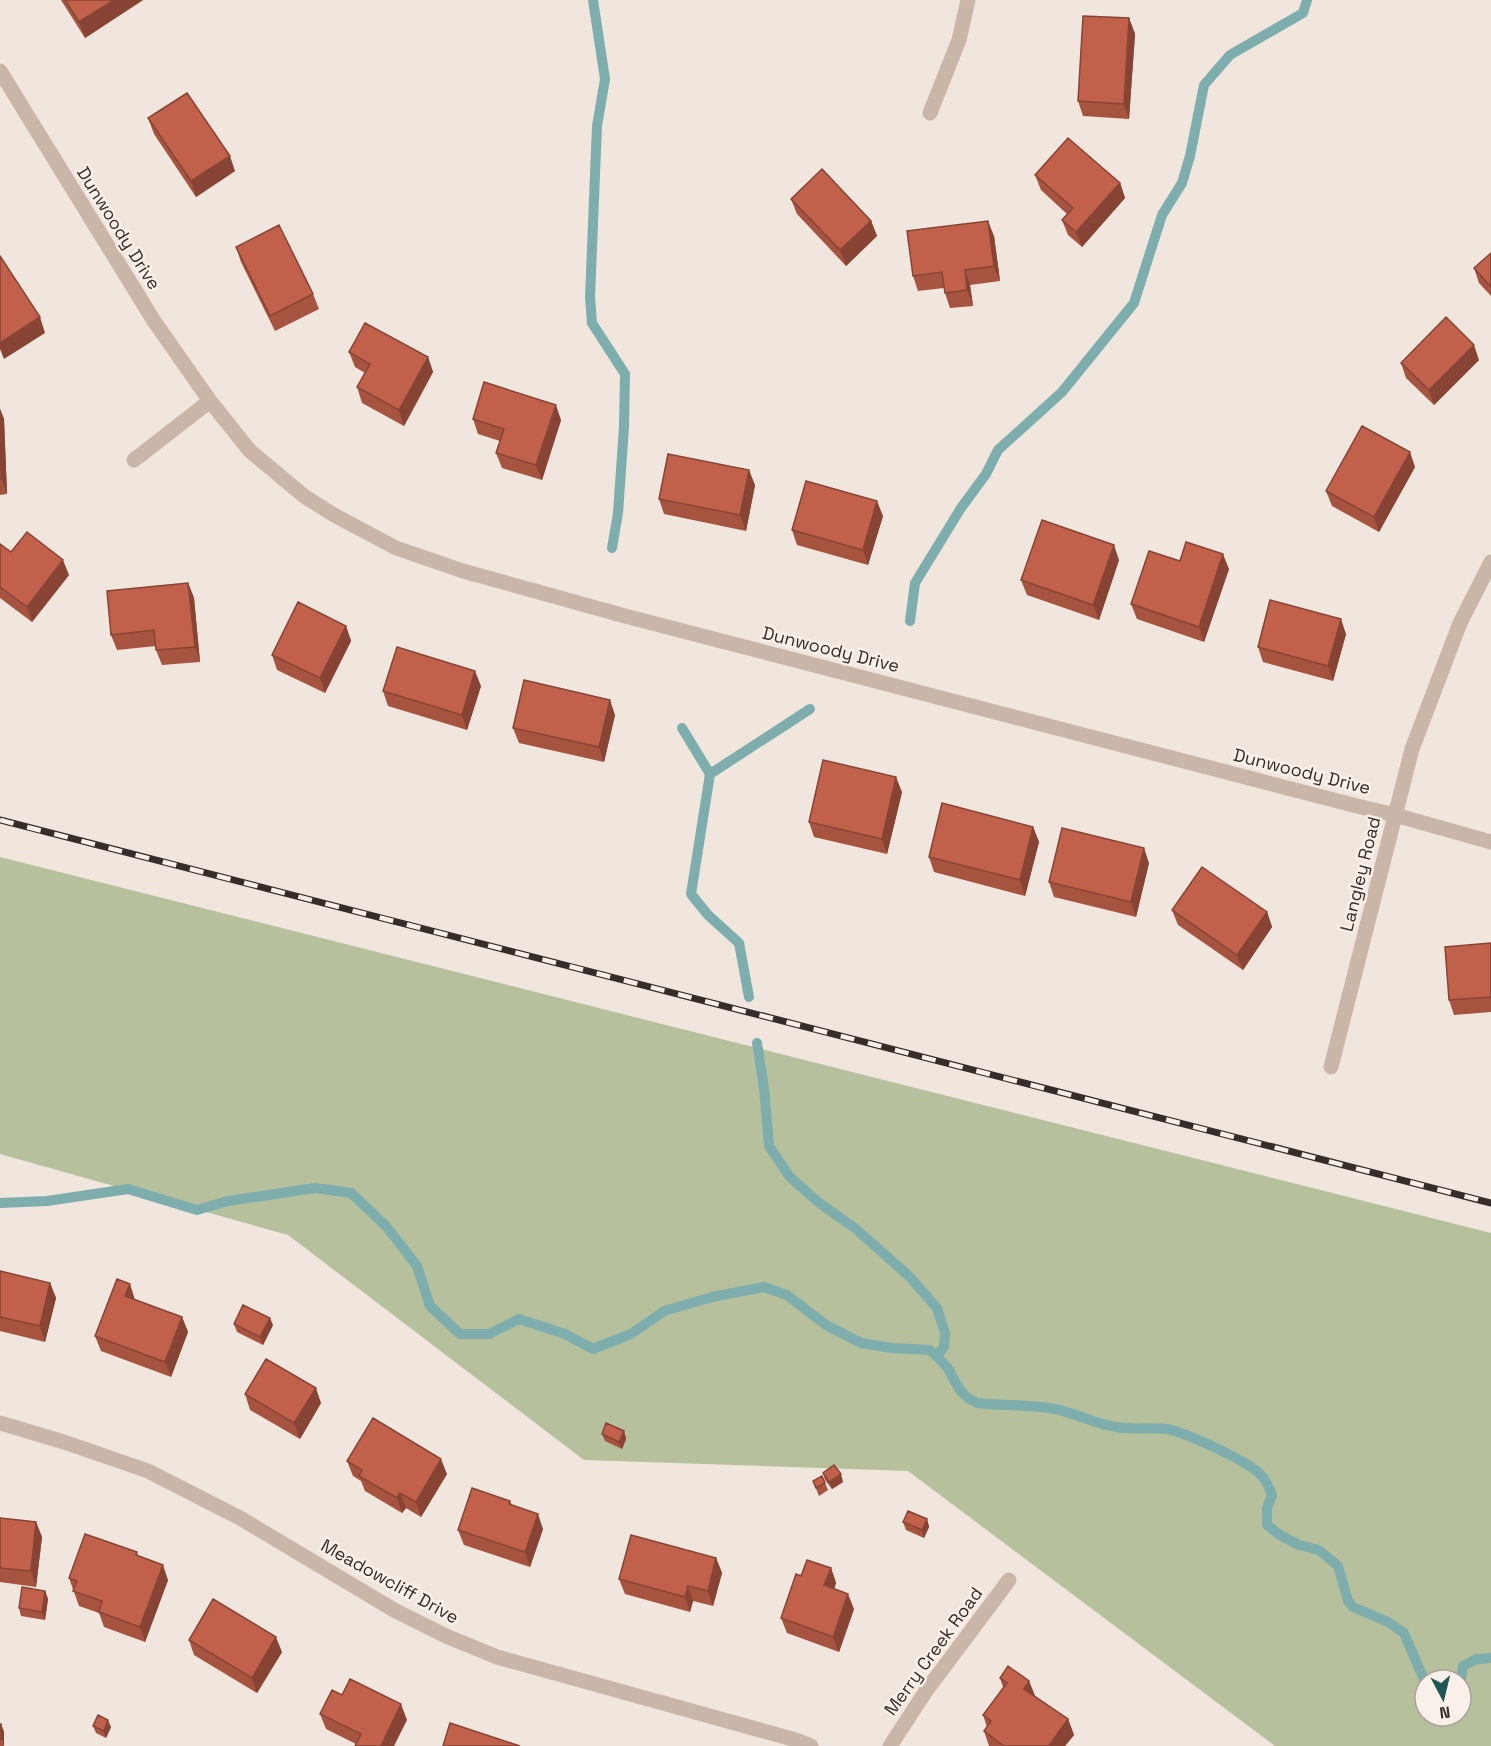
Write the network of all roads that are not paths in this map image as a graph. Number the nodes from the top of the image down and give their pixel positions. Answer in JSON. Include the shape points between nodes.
{"nodes":[{"id":1,"x":968,"y":0,"type":"edge"},
{"id":2,"x":0,"y":71,"type":"edge"},
{"id":3,"x":930,"y":113,"type":"dead end"},
{"id":4,"x":210,"y":401,"type":"junction"},
{"id":5,"x":134,"y":460,"type":"dead end"},
{"id":6,"x":1491,"y":562,"type":"edge"},
{"id":7,"x":1395,"y":814,"type":"junction"},
{"id":8,"x":1491,"y":842,"type":"edge"},
{"id":9,"x":1331,"y":1067,"type":"dead end"},
{"id":10,"x":0,"y":1423,"type":"edge"},
{"id":11,"x":1009,"y":1580,"type":"dead end"},
{"id":12,"x":811,"y":1746,"type":"edge"},
{"id":13,"x":890,"y":1746,"type":"edge"}],
"edges":[{"from":1,"to":3,"type":"street","via":[[959,40]]},
{"from":2,"to":4,"type":"street","name":"Dunwoody Drive","via":[[154,321]]},
{"from":4,"to":5,"type":"street"},
{"from":4,"to":7,"type":"street","name":"Dunwoody Drive","via":[[250,451],[304,496],[408,552],[626,616]]},
{"from":6,"to":7,"type":"street","name":"Langley Road","via":[[1460,623],[1416,738]]},
{"from":7,"to":8,"type":"street","name":"Dunwoody Drive"},
{"from":7,"to":9,"type":"street","name":"Langley Road"},
{"from":10,"to":12,"type":"street","name":"Meadowcliff Drive","via":[[148,1471],[240,1518],[394,1610],[487,1653]]},
{"from":11,"to":13,"type":"street","name":"Merry Creek Road"}]}
